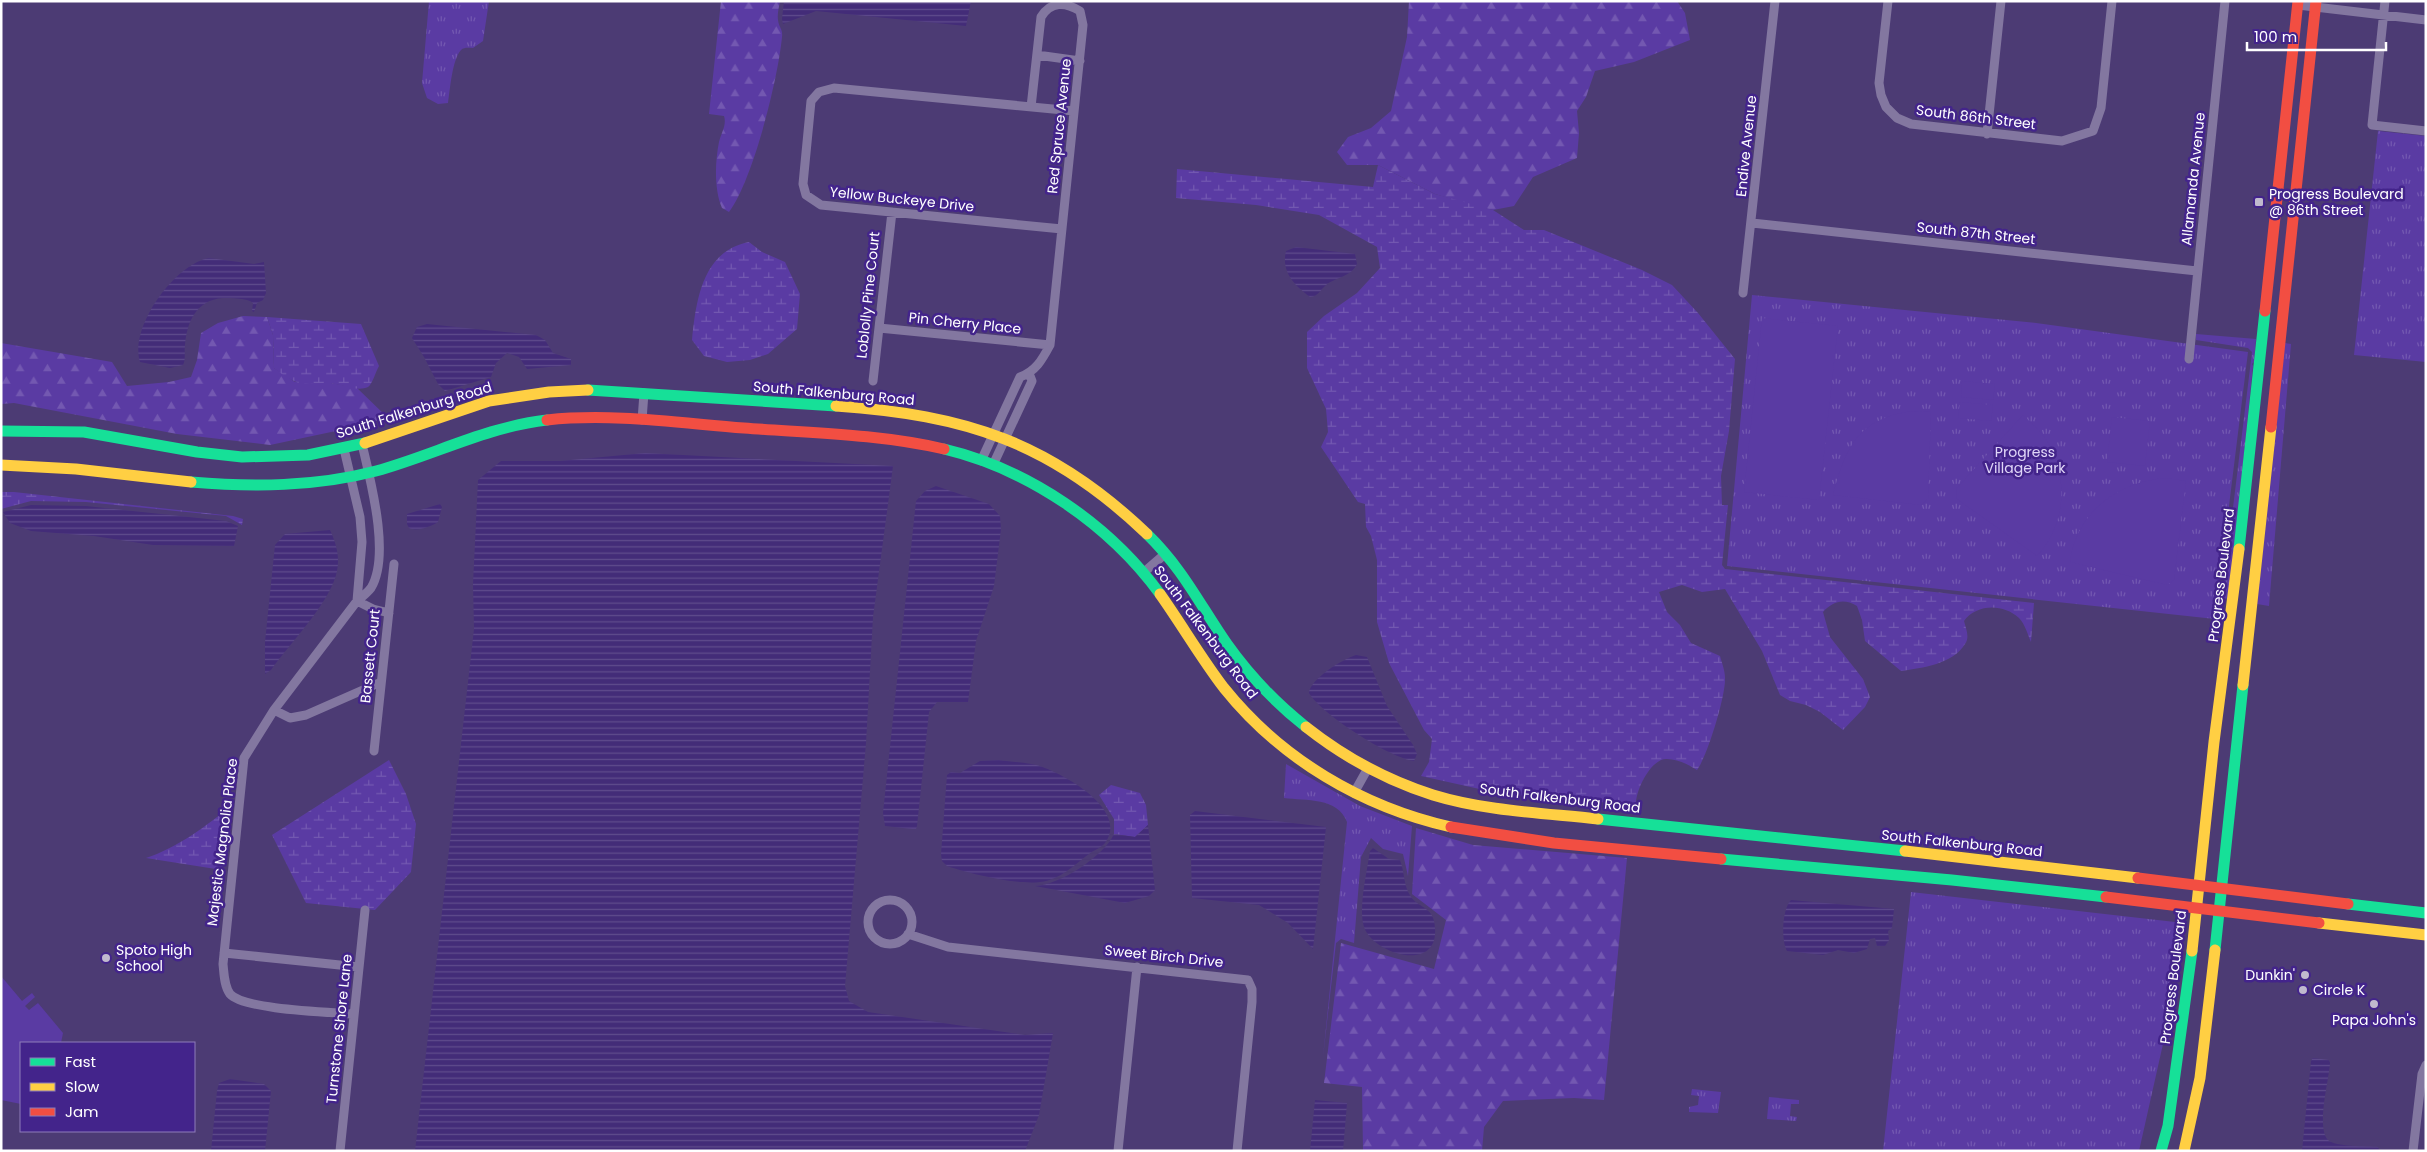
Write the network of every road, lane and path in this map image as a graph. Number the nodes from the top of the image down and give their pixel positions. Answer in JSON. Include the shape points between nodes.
{"nodes":[{"id":1,"x":1775,"y":1,"type":"edge"},
{"id":2,"x":1888,"y":1,"type":"edge"},
{"id":3,"x":2001,"y":1,"type":"edge"},
{"id":4,"x":2112,"y":1,"type":"edge"},
{"id":5,"x":2225,"y":1,"type":"edge"},
{"id":6,"x":2384,"y":1,"type":"edge"},
{"id":7,"x":2298,"y":3,"type":"edge"},
{"id":8,"x":2316,"y":4,"type":"edge"},
{"id":9,"x":2383,"y":15,"type":"junction"},
{"id":10,"x":2426,"y":20,"type":"edge"},
{"id":11,"x":1036,"y":55,"type":"junction"},
{"id":12,"x":1080,"y":61,"type":"junction"},
{"id":13,"x":1031,"y":107,"type":"junction"},
{"id":14,"x":1074,"y":111,"type":"junction"},
{"id":15,"x":2426,"y":130,"type":"edge"},
{"id":16,"x":1987,"y":134,"type":"junction"},
{"id":17,"x":892,"y":212,"type":"junction"},
{"id":18,"x":1752,"y":223,"type":"junction"},
{"id":19,"x":1062,"y":229,"type":"junction"},
{"id":20,"x":2273,"y":239,"type":"junction"},
{"id":21,"x":2292,"y":240,"type":"junction"},
{"id":22,"x":2197,"y":271,"type":"junction"},
{"id":23,"x":1743,"y":293,"type":"dead end"},
{"id":24,"x":878,"y":328,"type":"junction"},
{"id":25,"x":2280,"y":336,"type":"junction"},
{"id":26,"x":1050,"y":345,"type":"junction"},
{"id":27,"x":2189,"y":359,"type":"dead end"},
{"id":28,"x":2259,"y":365,"type":"junction"},
{"id":29,"x":1029,"y":373,"type":"junction"},
{"id":30,"x":872,"y":381,"type":"dead end"},
{"id":31,"x":644,"y":392,"type":"junction"},
{"id":32,"x":1012,"y":392,"type":"junction"},
{"id":33,"x":1024,"y":397,"type":"junction"},
{"id":34,"x":642,"y":420,"type":"junction"},
{"id":35,"x":1,"y":431,"type":"edge"},
{"id":36,"x":993,"y":434,"type":"junction"},
{"id":37,"x":1005,"y":439,"type":"junction"},
{"id":38,"x":362,"y":444,"type":"junction"},
{"id":39,"x":344,"y":449,"type":"junction"},
{"id":40,"x":981,"y":461,"type":"junction"},
{"id":41,"x":993,"y":465,"type":"junction"},
{"id":42,"x":1,"y":466,"type":"edge"},
{"id":43,"x":368,"y":472,"type":"junction"},
{"id":44,"x":350,"y":477,"type":"junction"},
{"id":45,"x":2262,"y":511,"type":"junction"},
{"id":46,"x":362,"y":542,"type":"junction"},
{"id":47,"x":379,"y":542,"type":"junction"},
{"id":48,"x":1165,"y":554,"type":"junction"},
{"id":49,"x":394,"y":564,"type":"dead end"},
{"id":50,"x":1143,"y":573,"type":"junction"},
{"id":51,"x":357,"y":601,"type":"junction"},
{"id":52,"x":389,"y":613,"type":"junction"},
{"id":53,"x":382,"y":682,"type":"junction"},
{"id":54,"x":274,"y":710,"type":"junction"},
{"id":55,"x":374,"y":751,"type":"dead end"},
{"id":56,"x":1368,"y":768,"type":"junction"},
{"id":57,"x":1354,"y":793,"type":"junction"},
{"id":58,"x":2199,"y":884,"type":"junction"},
{"id":59,"x":2221,"y":887,"type":"junction"},
{"id":60,"x":2196,"y":907,"type":"junction"},
{"id":61,"x":365,"y":910,"type":"dead end"},
{"id":62,"x":2218,"y":911,"type":"junction"},
{"id":63,"x":2426,"y":913,"type":"edge"},
{"id":64,"x":908,"y":934,"type":"junction"},
{"id":65,"x":2426,"y":935,"type":"edge"},
{"id":66,"x":224,"y":953,"type":"junction"},
{"id":67,"x":359,"y":967,"type":"junction"},
{"id":68,"x":1137,"y":967,"type":"junction"},
{"id":69,"x":354,"y":1014,"type":"junction"},
{"id":70,"x":2426,"y":1066,"type":"edge"},
{"id":71,"x":340,"y":1151,"type":"edge"},
{"id":72,"x":1118,"y":1151,"type":"edge"},
{"id":73,"x":1237,"y":1151,"type":"edge"},
{"id":74,"x":2161,"y":1151,"type":"edge"},
{"id":75,"x":2184,"y":1151,"type":"edge"},
{"id":76,"x":2413,"y":1151,"type":"edge"}],
"edges":[{"from":1,"to":18,"type":"street","name":"Endive Avenue"},
{"from":2,"to":16,"type":"street","name":"South 86th Street","via":[[1879,83],[1886,107],[1897,118],[1926,128]]},
{"from":3,"to":16,"type":"street"},
{"from":4,"to":16,"type":"street","name":"South 86th Street","via":[[2101,108],[2093,131],[2062,141]]},
{"from":5,"to":22,"type":"street","name":"Allamanda Avenue"},
{"from":6,"to":9,"type":"street"},
{"from":7,"to":8,"type":"street"},
{"from":7,"to":20,"type":"street","name":"Progress Boulevard"},
{"from":8,"to":9,"type":"street"},
{"from":8,"to":21,"type":"street"},
{"from":9,"to":10,"type":"street"},
{"from":9,"to":15,"type":"street","via":[[2372,125]]},
{"from":11,"to":12,"type":"street"},
{"from":11,"to":12,"type":"street","name":"Red Spruce Avenue","via":[[1041,17],[1056,3],[1070,5],[1080,11],[1083,25]]},
{"from":11,"to":13,"type":"street","name":"Red Spruce Avenue"},
{"from":12,"to":14,"type":"street","name":"Red Spruce Avenue"},
{"from":13,"to":14,"type":"street","name":"Yellow Buckeye Drive"},
{"from":13,"to":17,"type":"street","name":"Yellow Buckeye Drive","via":[[834,88],[819,92],[811,101],[802,184],[806,195],[821,205]]},
{"from":14,"to":19,"type":"street","name":"Red Spruce Avenue"},
{"from":17,"to":19,"type":"street","name":"Yellow Buckeye Drive"},
{"from":17,"to":24,"type":"street","name":"Loblolly Pine Court"},
{"from":18,"to":22,"type":"street","name":"South 87th Street"},
{"from":18,"to":23,"type":"street","name":"Endive Avenue"},
{"from":19,"to":26,"type":"street","name":"Red Spruce Avenue"},
{"from":20,"to":21,"type":"street"},
{"from":20,"to":28,"type":"street","name":"Progress Boulevard"},
{"from":21,"to":25,"type":"street"},
{"from":22,"to":27,"type":"street","name":"Allamanda Avenue"},
{"from":24,"to":26,"type":"street","name":"Pin Cherry Place"},
{"from":24,"to":30,"type":"street","name":"Loblolly Pine Court"},
{"from":25,"to":28,"type":"street","via":[[2268,363]]},
{"from":25,"to":45,"type":"street"},
{"from":26,"to":29,"type":"street","name":"Red Spruce Avenue","via":[[1042,362]]},
{"from":28,"to":45,"type":"street","via":[[2268,380],[2257,486]]},
{"from":28,"to":58,"type":"street","name":"Progress Boulevard"},
{"from":29,"to":32,"type":"street","name":"Red Spruce Avenue","via":[[1020,377]]},
{"from":29,"to":33,"type":"street","via":[[1032,381]]},
{"from":31,"to":34,"type":"street"},
{"from":31,"to":36,"type":"street","name":"South Falkenburg Road","via":[[891,410],[965,424]]},
{"from":31,"to":38,"type":"street","name":"South Falkenburg Road","via":[[538,392],[487,401]]},
{"from":32,"to":33,"type":"street"},
{"from":32,"to":36,"type":"street","name":"Red Spruce Avenue"},
{"from":33,"to":37,"type":"street"},
{"from":34,"to":40,"type":"street","name":"South Falkenburg Road","via":[[881,438],[948,450]]},
{"from":34,"to":43,"type":"street","name":"South Falkenburg Road","via":[[551,420],[520,424],[480,433],[394,466]]},
{"from":35,"to":39,"type":"street","name":"South Falkenburg Road","via":[[84,432],[227,456],[264,458]]},
{"from":36,"to":37,"type":"street","name":"South Falkenburg Road"},
{"from":36,"to":40,"type":"street","name":"Red Spruce Avenue"},
{"from":37,"to":41,"type":"street"},
{"from":37,"to":48,"type":"street","name":"South Falkenburg Road","via":[[1058,464],[1120,509]]},
{"from":38,"to":39,"type":"street","name":"South Falkenburg Road"},
{"from":38,"to":43,"type":"street","name":"Majestic Magnolia Place"},
{"from":39,"to":44,"type":"street"},
{"from":40,"to":41,"type":"street","name":"South Falkenburg Road"},
{"from":41,"to":50,"type":"street","name":"South Falkenburg Road","via":[[1038,487],[1098,528]]},
{"from":42,"to":44,"type":"street","name":"South Falkenburg Road","via":[[72,468],[254,486]]},
{"from":43,"to":44,"type":"street","name":"South Falkenburg Road"},
{"from":43,"to":47,"type":"street","name":"Majestic Magnolia Place"},
{"from":44,"to":46,"type":"street","via":[[360,516]]},
{"from":45,"to":59,"type":"street"},
{"from":46,"to":47,"type":"street"},
{"from":46,"to":51,"type":"street"},
{"from":47,"to":51,"type":"street","name":"Majestic Magnolia Place","via":[[371,588]]},
{"from":48,"to":50,"type":"street"},
{"from":48,"to":56,"type":"street","name":"South Falkenburg Road","via":[[1192,587],[1233,652],[1278,702],[1333,746]]},
{"from":49,"to":52,"type":"street","name":"Bassett Court"},
{"from":50,"to":57,"type":"street","name":"South Falkenburg Road","via":[[1235,700],[1284,748]]},
{"from":51,"to":52,"type":"street"},
{"from":51,"to":54,"type":"street","name":"Majestic Magnolia Place"},
{"from":52,"to":53,"type":"street","name":"Bassett Court"},
{"from":53,"to":54,"type":"street","via":[[306,715],[290,718]]},
{"from":53,"to":55,"type":"street","name":"Bassett Court"},
{"from":54,"to":66,"type":"street","name":"Majestic Magnolia Place","via":[[244,758]]},
{"from":56,"to":57,"type":"street"},
{"from":56,"to":58,"type":"street","name":"South Falkenburg Road","via":[[1432,794],[1498,808]]},
{"from":57,"to":60,"type":"street","name":"South Falkenburg Road","via":[[1442,827],[1498,836]]},
{"from":58,"to":59,"type":"street","name":"South Falkenburg Road"},
{"from":58,"to":60,"type":"street","name":"Progress Boulevard"},
{"from":59,"to":62,"type":"street"},
{"from":59,"to":63,"type":"street","name":"South Falkenburg Road"},
{"from":60,"to":62,"type":"street","name":"South Falkenburg Road"},
{"from":60,"to":74,"type":"street","name":"Progress Boulevard","via":[[2176,1075]]},
{"from":61,"to":67,"type":"street","name":"Turnstone Shore Lane"},
{"from":62,"to":65,"type":"street","name":"South Falkenburg Road"},
{"from":62,"to":75,"type":"street","via":[[2200,1078]]},
{"from":64,"to":64,"type":"street","via":[[903,940],[889,944],[875,938],[868,925],[871,910],[888,900],[902,904],[912,921]]},
{"from":64,"to":68,"type":"street","name":"Sweet Birch Drive","via":[[948,947]]},
{"from":66,"to":67,"type":"street"},
{"from":66,"to":69,"type":"street","name":"Majestic Magnolia Place","via":[[225,981],[230,994],[241,1001]]},
{"from":67,"to":69,"type":"street","name":"Turnstone Shore Lane"},
{"from":68,"to":72,"type":"street"},
{"from":68,"to":73,"type":"street","name":"Sweet Birch Drive","via":[[1248,980],[1252,988],[1252,1002]]},
{"from":69,"to":71,"type":"street","name":"Turnstone Shore Lane"},
{"from":70,"to":76,"type":"street","via":[[2422,1074]]}]}
